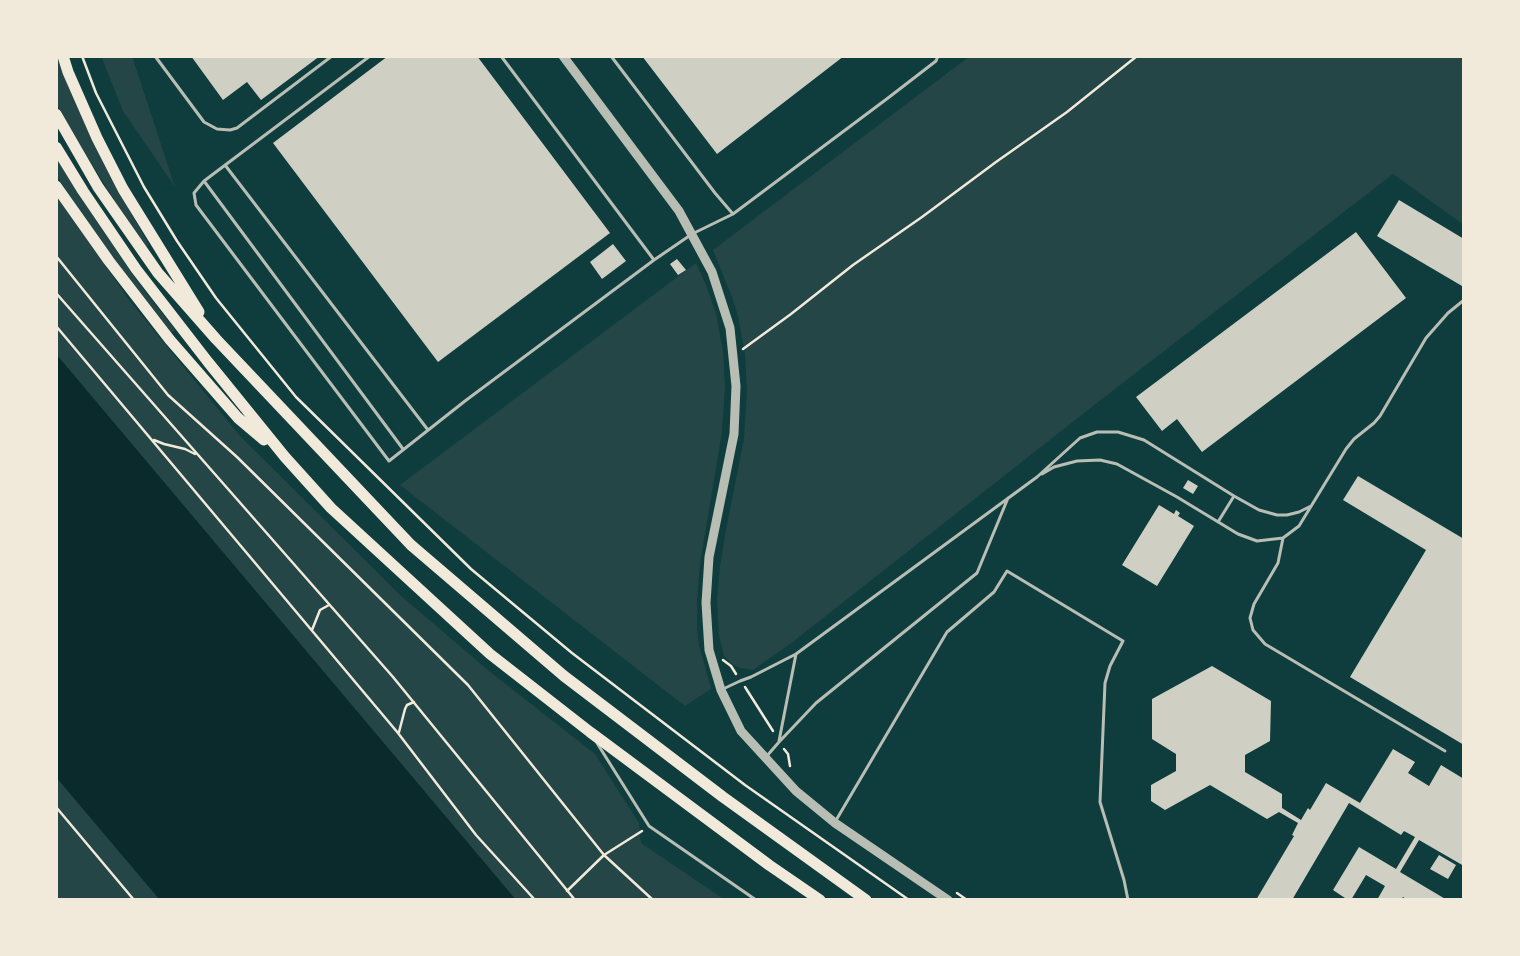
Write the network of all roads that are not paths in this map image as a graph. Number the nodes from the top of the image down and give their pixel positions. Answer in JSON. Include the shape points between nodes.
{"nodes":[{"id":1,"x":63,"y":56,"type":"edge"},
{"id":2,"x":155,"y":56,"type":"edge"},
{"id":3,"x":332,"y":56,"type":"edge"},
{"id":4,"x":370,"y":56,"type":"edge"},
{"id":5,"x":501,"y":56,"type":"edge"},
{"id":6,"x":563,"y":56,"type":"edge"},
{"id":7,"x":611,"y":56,"type":"edge"},
{"id":8,"x":938,"y":56,"type":"edge"},
{"id":9,"x":56,"y":114,"type":"edge"},
{"id":10,"x":56,"y":147,"type":"edge"},
{"id":11,"x":225,"y":165,"type":"junction"},
{"id":12,"x":204,"y":181,"type":"junction"},
{"id":13,"x":56,"y":186,"type":"edge"},
{"id":14,"x":733,"y":214,"type":"junction"},
{"id":15,"x":692,"y":234,"type":"junction"},
{"id":16,"x":654,"y":260,"type":"junction"},
{"id":17,"x":1464,"y":300,"type":"edge"},
{"id":18,"x":216,"y":339,"type":"junction"},
{"id":19,"x":428,"y":430,"type":"junction"},
{"id":20,"x":403,"y":450,"type":"junction"},
{"id":21,"x":285,"y":457,"type":"junction"},
{"id":22,"x":1037,"y":477,"type":"junction"},
{"id":23,"x":1234,"y":496,"type":"junction"},
{"id":24,"x":1008,"y":498,"type":"junction"},
{"id":25,"x":1312,"y":505,"type":"junction"},
{"id":26,"x":1218,"y":522,"type":"junction"},
{"id":27,"x":1283,"y":538,"type":"junction"},
{"id":28,"x":796,"y":654,"type":"junction"},
{"id":29,"x":721,"y":690,"type":"junction"},
{"id":30,"x":590,"y":732,"type":"junction"},
{"id":31,"x":779,"y":742,"type":"junction"},
{"id":32,"x":1445,"y":751,"type":"dead end"},
{"id":33,"x":766,"y":758,"type":"junction"},
{"id":34,"x":835,"y":823,"type":"junction"},
{"id":35,"x":756,"y":900,"type":"edge"},
{"id":36,"x":820,"y":900,"type":"edge"},
{"id":37,"x":866,"y":900,"type":"edge"},
{"id":38,"x":948,"y":900,"type":"edge"},
{"id":39,"x":1128,"y":900,"type":"edge"}],
"edges":[{"from":1,"to":18,"type":"highway","via":[[97,138],[123,189]]},
{"from":2,"to":3,"type":"lane","via":[[204,122],[216,129],[230,130],[251,118]]},
{"from":4,"to":11,"type":"lane"},
{"from":5,"to":16,"type":"lane"},
{"from":6,"to":15,"type":"street","via":[[679,211]]},
{"from":7,"to":14,"type":"lane"},
{"from":8,"to":14,"type":"lane","via":[[936,61],[888,98]]},
{"from":9,"to":18,"type":"highway","via":[[98,187],[158,273]]},
{"from":10,"to":21,"type":"highway","via":[[136,269]]},
{"from":11,"to":12,"type":"lane"},
{"from":11,"to":19,"type":"lane"},
{"from":12,"to":20,"type":"lane"},
{"from":12,"to":20,"type":"lane","via":[[194,194],[196,205],[389,461]]},
{"from":13,"to":21,"type":"highway","via":[[170,340],[238,418]]},
{"from":14,"to":15,"type":"lane"},
{"from":15,"to":16,"type":"lane"},
{"from":15,"to":29,"type":"street","via":[[712,272],[730,328],[736,386],[734,434],[710,557],[706,603],[709,650]]},
{"from":16,"to":19,"type":"lane"},
{"from":17,"to":25,"type":"lane","via":[[1448,312],[1426,338],[1380,416],[1346,449]]},
{"from":18,"to":37,"type":"highway","via":[[411,545],[564,676]]},
{"from":19,"to":20,"type":"lane"},
{"from":21,"to":30,"type":"highway","via":[[331,508],[490,654]]},
{"from":22,"to":23,"type":"lane","via":[[1080,438],[1097,432],[1118,432],[1144,440]]},
{"from":22,"to":24,"type":"lane"},
{"from":22,"to":26,"type":"lane","via":[[1077,460],[1117,464]]},
{"from":23,"to":25,"type":"lane","via":[[1277,516],[1299,512]]},
{"from":23,"to":26,"type":"lane"},
{"from":24,"to":28,"type":"lane"},
{"from":24,"to":31,"type":"lane","via":[[977,573],[816,703]]},
{"from":25,"to":27,"type":"lane","via":[[1300,526]]},
{"from":26,"to":27,"type":"lane","via":[[1257,541]]},
{"from":27,"to":32,"type":"lane","via":[[1278,562],[1254,604],[1250,618],[1253,630],[1265,644]]},
{"from":28,"to":29,"type":"lane"},
{"from":28,"to":31,"type":"lane"},
{"from":29,"to":33,"type":"street","via":[[741,730]]},
{"from":30,"to":35,"type":"lane","via":[[649,826]]},
{"from":30,"to":36,"type":"highway"},
{"from":31,"to":33,"type":"lane"},
{"from":33,"to":34,"type":"street","via":[[796,791]]},
{"from":34,"to":38,"type":"street"},
{"from":34,"to":39,"type":"lane","via":[[947,632],[994,592],[1007,571],[1123,641],[1105,683],[1100,802]]}]}
